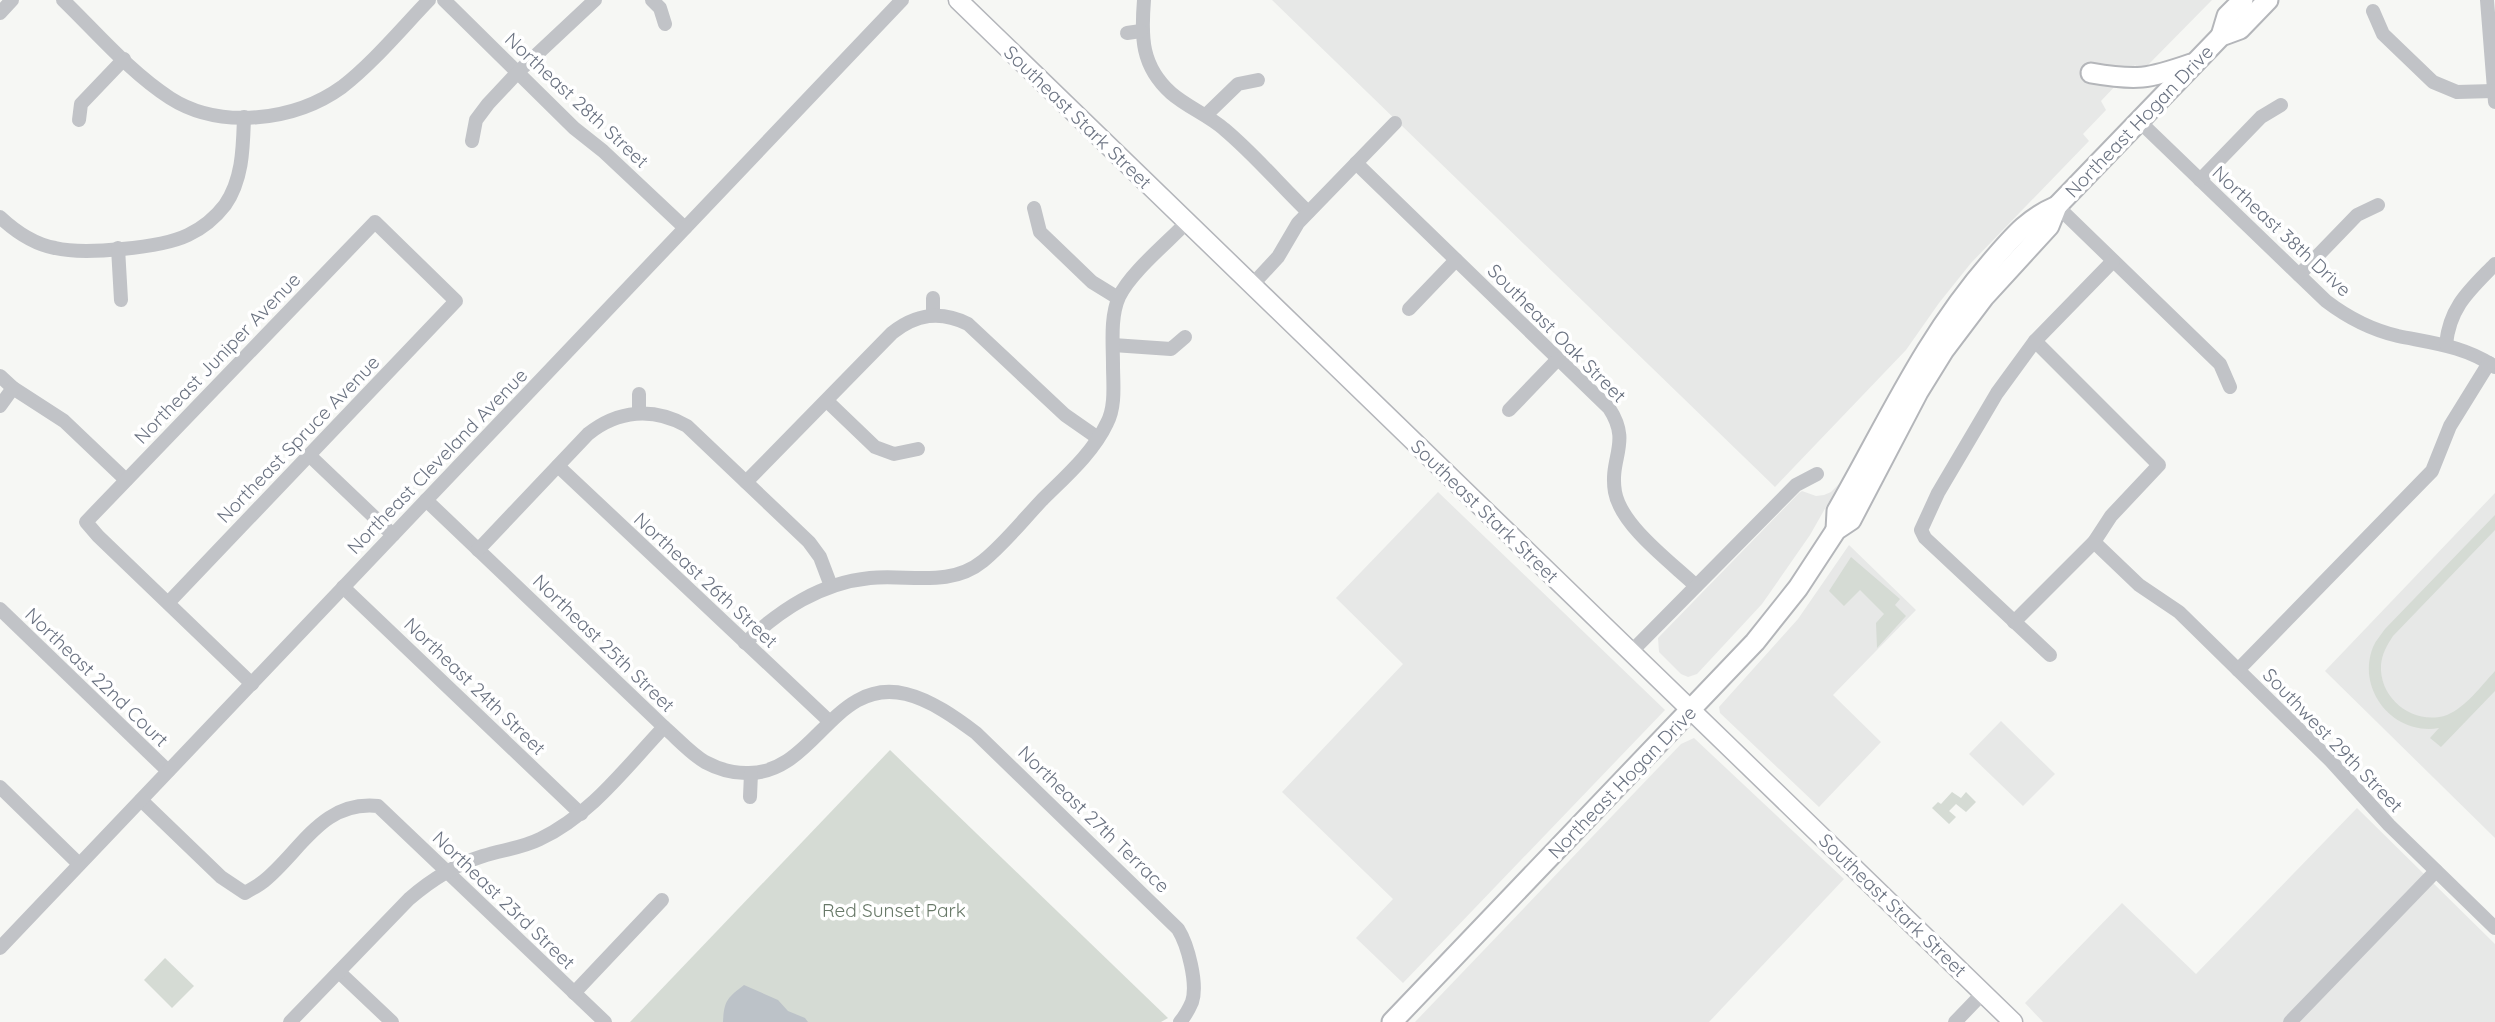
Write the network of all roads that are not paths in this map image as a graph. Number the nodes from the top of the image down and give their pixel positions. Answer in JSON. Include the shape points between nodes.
{"nodes":[{"id":1,"x":12,"y":0,"type":"edge"},
{"id":2,"x":63,"y":0,"type":"edge"},
{"id":3,"x":429,"y":0,"type":"edge"},
{"id":4,"x":444,"y":0,"type":"edge"},
{"id":5,"x":595,"y":0,"type":"edge"},
{"id":6,"x":652,"y":0,"type":"edge"},
{"id":7,"x":902,"y":0,"type":"edge"},
{"id":8,"x":958,"y":0,"type":"edge"},
{"id":9,"x":1144,"y":0,"type":"edge"},
{"id":10,"x":2243,"y":0,"type":"edge"},
{"id":11,"x":2268,"y":0,"type":"edge"},
{"id":12,"x":2487,"y":0,"type":"edge"},
{"id":13,"x":2373,"y":10,"type":"dead end"},
{"id":14,"x":0,"y":13,"type":"edge"},
{"id":15,"x":665,"y":24,"type":"dead end"},
{"id":16,"x":2221,"y":36,"type":"junction"},
{"id":17,"x":124,"y":59,"type":"junction"},
{"id":18,"x":2196,"y":62,"type":"junction"},
{"id":19,"x":518,"y":72,"type":"junction"},
{"id":20,"x":2091,"y":73,"type":"dead end"},
{"id":21,"x":1258,"y":80,"type":"dead end"},
{"id":22,"x":2494,"y":97,"type":"edge"},
{"id":23,"x":2281,"y":105,"type":"dead end"},
{"id":24,"x":1206,"y":115,"type":"junction"},
{"id":25,"x":244,"y":117,"type":"junction"},
{"id":26,"x":79,"y":120,"type":"dead end"},
{"id":27,"x":2139,"y":121,"type":"junction"},
{"id":28,"x":1395,"y":123,"type":"dead end"},
{"id":29,"x":472,"y":141,"type":"dead end"},
{"id":30,"x":1356,"y":163,"type":"junction"},
{"id":31,"x":2200,"y":180,"type":"junction"},
{"id":32,"x":2378,"y":205,"type":"dead end"},
{"id":33,"x":2057,"y":206,"type":"junction"},
{"id":34,"x":1034,"y":208,"type":"dead end"},
{"id":35,"x":1308,"y":212,"type":"junction"},
{"id":36,"x":0,"y":217,"type":"edge"},
{"id":37,"x":1187,"y":222,"type":"junction"},
{"id":38,"x":685,"y":228,"type":"junction"},
{"id":39,"x":118,"y":248,"type":"junction"},
{"id":40,"x":1456,"y":260,"type":"junction"},
{"id":41,"x":2113,"y":261,"type":"junction"},
{"id":42,"x":2495,"y":264,"type":"edge"},
{"id":43,"x":2298,"y":275,"type":"junction"},
{"id":44,"x":1252,"y":285,"type":"junction"},
{"id":45,"x":933,"y":298,"type":"dead end"},
{"id":46,"x":1118,"y":298,"type":"junction"},
{"id":47,"x":121,"y":300,"type":"dead end"},
{"id":48,"x":456,"y":301,"type":"joint"},
{"id":49,"x":1409,"y":309,"type":"dead end"},
{"id":50,"x":933,"y":314,"type":"junction"},
{"id":51,"x":1185,"y":337,"type":"dead end"},
{"id":52,"x":2035,"y":341,"type":"junction"},
{"id":53,"x":2446,"y":344,"type":"junction"},
{"id":54,"x":1113,"y":345,"type":"junction"},
{"id":55,"x":1558,"y":359,"type":"junction"},
{"id":56,"x":2492,"y":365,"type":"edge"},
{"id":57,"x":0,"y":376,"type":"edge"},
{"id":58,"x":2231,"y":387,"type":"dead end"},
{"id":59,"x":13,"y":388,"type":"junction"},
{"id":60,"x":639,"y":394,"type":"dead end"},
{"id":61,"x":827,"y":401,"type":"junction"},
{"id":62,"x":0,"y":406,"type":"edge"},
{"id":63,"x":1509,"y":410,"type":"dead end"},
{"id":64,"x":639,"y":413,"type":"junction"},
{"id":65,"x":1098,"y":438,"type":"junction"},
{"id":66,"x":918,"y":449,"type":"dead end"},
{"id":67,"x":309,"y":455,"type":"junction"},
{"id":68,"x":558,"y":466,"type":"junction"},
{"id":69,"x":1817,"y":474,"type":"dead end"},
{"id":70,"x":126,"y":480,"type":"junction"},
{"id":71,"x":746,"y":482,"type":"junction"},
{"id":72,"x":426,"y":500,"type":"junction"},
{"id":73,"x":393,"y":536,"type":"junction"},
{"id":74,"x":2094,"y":542,"type":"junction"},
{"id":75,"x":478,"y":550,"type":"junction"},
{"id":76,"x":831,"y":586,"type":"junction"},
{"id":77,"x":1696,"y":586,"type":"junction"},
{"id":78,"x":343,"y":587,"type":"junction"},
{"id":79,"x":168,"y":603,"type":"junction"},
{"id":80,"x":0,"y":609,"type":"edge"},
{"id":81,"x":2014,"y":622,"type":"junction"},
{"id":82,"x":745,"y":643,"type":"junction"},
{"id":83,"x":1631,"y":652,"type":"junction"},
{"id":84,"x":2050,"y":655,"type":"dead end"},
{"id":85,"x":2238,"y":670,"type":"junction"},
{"id":86,"x":252,"y":684,"type":"junction"},
{"id":87,"x":1691,"y":710,"type":"junction"},
{"id":88,"x":829,"y":721,"type":"junction"},
{"id":89,"x":664,"y":727,"type":"junction"},
{"id":90,"x":168,"y":771,"type":"junction"},
{"id":91,"x":751,"y":774,"type":"junction"},
{"id":92,"x":0,"y":787,"type":"edge"},
{"id":93,"x":750,"y":797,"type":"dead end"},
{"id":94,"x":141,"y":800,"type":"junction"},
{"id":95,"x":581,"y":814,"type":"junction"},
{"id":96,"x":79,"y":864,"type":"junction"},
{"id":97,"x":445,"y":871,"type":"junction"},
{"id":98,"x":2436,"y":871,"type":"junction"},
{"id":99,"x":662,"y":900,"type":"dead end"},
{"id":100,"x":2495,"y":928,"type":"edge"},
{"id":101,"x":0,"y":948,"type":"edge"},
{"id":102,"x":338,"y":972,"type":"junction"},
{"id":103,"x":574,"y":993,"type":"junction"},
{"id":104,"x":1983,"y":993,"type":"junction"},
{"id":105,"x":290,"y":1022,"type":"edge"},
{"id":106,"x":391,"y":1022,"type":"edge"},
{"id":107,"x":605,"y":1022,"type":"edge"},
{"id":108,"x":1180,"y":1022,"type":"edge"},
{"id":109,"x":1392,"y":1022,"type":"edge"},
{"id":110,"x":1955,"y":1022,"type":"edge"},
{"id":111,"x":2013,"y":1022,"type":"edge"},
{"id":112,"x":2290,"y":1022,"type":"edge"}],
"edges":[{"from":1,"to":14,"type":"street"},
{"from":2,"to":17,"type":"street"},
{"from":3,"to":25,"type":"street","via":[[351,80],[330,95],[295,111]]},
{"from":4,"to":19,"type":"street","name":"Northeast 28th Street"},
{"from":5,"to":19,"type":"street"},
{"from":6,"to":15,"type":"street"},
{"from":7,"to":38,"type":"street","name":"Northeast Cleveland Avenue"},
{"from":8,"to":37,"type":"main road","name":"Southeast Stark Street"},
{"from":9,"to":24,"type":"street","via":[[1134,32],[1147,60],[1172,94]]},
{"from":10,"to":16,"type":"highway","name":"Northeast Hogan Drive","via":[[2227,16]]},
{"from":11,"to":16,"type":"highway","name":"Northeast Hogan Drive","via":[[2240,29]]},
{"from":12,"to":22,"type":"street"},
{"from":13,"to":22,"type":"street","via":[[2384,34],[2433,82],[2457,92]]},
{"from":16,"to":18,"type":"highway","name":"Northeast Hogan Drive"},
{"from":17,"to":25,"type":"street","via":[[182,104]]},
{"from":17,"to":26,"type":"street","via":[[81,104]]},
{"from":18,"to":20,"type":"highway","via":[[2155,76],[2128,79]]},
{"from":18,"to":27,"type":"highway","name":"Northeast Hogan Drive"},
{"from":19,"to":29,"type":"street","via":[[476,120]]},
{"from":19,"to":38,"type":"street","name":"Northeast 28th Street"},
{"from":21,"to":24,"type":"street","via":[[1238,84]]},
{"from":23,"to":31,"type":"street","via":[[2261,117]]},
{"from":24,"to":35,"type":"street"},
{"from":25,"to":39,"type":"street","via":[[237,181],[218,214],[198,230],[174,240]]},
{"from":27,"to":31,"type":"street","name":"Northeast 38th Drive"},
{"from":27,"to":33,"type":"highway","name":"Northeast Hogan Drive"},
{"from":28,"to":30,"type":"street"},
{"from":30,"to":35,"type":"street"},
{"from":30,"to":40,"type":"street","name":"Southeast Oak Street"},
{"from":31,"to":43,"type":"street","name":"Northeast 38th Drive"},
{"from":32,"to":43,"type":"street","via":[[2357,215]]},
{"from":33,"to":41,"type":"street"},
{"from":33,"to":87,"type":"highway","name":"Northeast Hogan Drive","via":[[2035,216],[2002,250],[1934,336],[1837,511],[1836,530],[1808,574]]},
{"from":34,"to":46,"type":"street","via":[[1040,232],[1092,282]]},
{"from":35,"to":44,"type":"street","via":[[1278,257]]},
{"from":36,"to":39,"type":"street","via":[[30,239],[55,248]]},
{"from":37,"to":44,"type":"main road","name":"Southeast Stark Street"},
{"from":37,"to":46,"type":"street"},
{"from":38,"to":72,"type":"street","name":"Northeast Cleveland Avenue"},
{"from":39,"to":47,"type":"street"},
{"from":40,"to":49,"type":"street"},
{"from":40,"to":55,"type":"street","name":"Southeast Oak Street"},
{"from":41,"to":52,"type":"street"},
{"from":41,"to":58,"type":"street","via":[[2220,363]]},
{"from":42,"to":53,"type":"street","via":[[2455,309]]},
{"from":43,"to":53,"type":"street","name":"Northeast 38th Drive","via":[[2342,313],[2373,328]]},
{"from":44,"to":83,"type":"main road","name":"Southeast Stark Street"},
{"from":45,"to":50,"type":"street"},
{"from":46,"to":54,"type":"street"},
{"from":48,"to":67,"type":"street","name":"Northeast Spruce Avenue"},
{"from":48,"to":70,"type":"street","name":"Northeast Juniper Avenue","via":[[375,222]]},
{"from":50,"to":61,"type":"street","via":[[913,319],[892,333]]},
{"from":50,"to":65,"type":"street","via":[[968,324],[1065,415]]},
{"from":51,"to":54,"type":"street","via":[[1171,349]]},
{"from":52,"to":74,"type":"street","via":[[2159,466],[2111,516]]},
{"from":52,"to":81,"type":"street","via":[[1973,430],[1922,530],[1925,538]]},
{"from":53,"to":56,"type":"street","name":"Northeast 38th Drive"},
{"from":54,"to":65,"type":"street","via":[[1112,404]]},
{"from":55,"to":63,"type":"street"},
{"from":55,"to":77,"type":"street","name":"Southeast Oak Street","via":[[1609,408],[1628,443],[1614,481],[1625,518]]},
{"from":56,"to":85,"type":"street","via":[[2450,426],[2432,471]]},
{"from":57,"to":59,"type":"street"},
{"from":59,"to":62,"type":"street"},
{"from":59,"to":70,"type":"street","via":[[64,421]]},
{"from":60,"to":64,"type":"street"},
{"from":61,"to":66,"type":"street","via":[[876,447],[894,453]]},
{"from":61,"to":71,"type":"street"},
{"from":64,"to":68,"type":"street","via":[[599,425]]},
{"from":64,"to":71,"type":"street","via":[[664,415],[687,426]]},
{"from":65,"to":76,"type":"street","via":[[1000,545],[972,568],[948,577],[870,578]]},
{"from":67,"to":73,"type":"street"},
{"from":67,"to":79,"type":"street","name":"Northeast Spruce Avenue"},
{"from":68,"to":75,"type":"street"},
{"from":68,"to":82,"type":"street","name":"Northeast 26th Street"},
{"from":69,"to":77,"type":"street","via":[[1796,485]]},
{"from":70,"to":79,"type":"street","name":"Northeast Juniper Avenue","via":[[86,522]]},
{"from":71,"to":76,"type":"street","via":[[808,542]]},
{"from":72,"to":73,"type":"street","name":"Northeast Cleveland Avenue"},
{"from":72,"to":75,"type":"street","name":"Northeast 25th Street"},
{"from":73,"to":78,"type":"street","name":"Northeast Cleveland Avenue"},
{"from":74,"to":81,"type":"street"},
{"from":74,"to":85,"type":"street","name":"Southwest 29th Street","via":[[2139,585],[2179,612]]},
{"from":75,"to":89,"type":"street","name":"Northeast 25th Street"},
{"from":76,"to":82,"type":"street","via":[[788,607]]},
{"from":77,"to":83,"type":"street"},
{"from":78,"to":86,"type":"street","name":"Northeast Cleveland Avenue"},
{"from":78,"to":95,"type":"street","name":"Northeast 24th Street"},
{"from":79,"to":86,"type":"street"},
{"from":80,"to":90,"type":"street","name":"Northeast 22nd Court"},
{"from":81,"to":84,"type":"street"},
{"from":82,"to":88,"type":"street","name":"Northeast 26th Street"},
{"from":83,"to":87,"type":"main road","name":"Southeast Stark Street"},
{"from":85,"to":98,"type":"street","name":"Southwest 29th Street"},
{"from":86,"to":90,"type":"street","name":"Northeast Cleveland Avenue"},
{"from":87,"to":104,"type":"main road","name":"Southeast Stark Street"},
{"from":87,"to":109,"type":"highway","name":"Northeast Hogan Drive"},
{"from":88,"to":91,"type":"street","name":"Northeast 27th Terrace","via":[[786,764]]},
{"from":88,"to":108,"type":"street","name":"Northeast 27th Terrace","via":[[858,700],[882,693],[907,694],[976,733],[1178,929],[1187,947],[1194,991]]},
{"from":89,"to":91,"type":"street","name":"Northeast 25th Street","via":[[713,766]]},
{"from":89,"to":95,"type":"street"},
{"from":90,"to":94,"type":"street","name":"Northeast Cleveland Avenue"},
{"from":91,"to":93,"type":"street"},
{"from":92,"to":96,"type":"street"},
{"from":94,"to":96,"type":"street","name":"Northeast Cleveland Avenue"},
{"from":94,"to":97,"type":"street","name":"Northeast 23rd Street","via":[[221,877],[245,893],[264,881],[331,815],[363,804],[378,806]]},
{"from":95,"to":97,"type":"street","via":[[526,845]]},
{"from":96,"to":101,"type":"street","name":"Northeast Cleveland Avenue"},
{"from":97,"to":102,"type":"street","via":[[409,899]]},
{"from":97,"to":103,"type":"street","name":"Northeast 23rd Street"},
{"from":98,"to":100,"type":"street","name":"Southwest 29th Street"},
{"from":98,"to":112,"type":"street"},
{"from":99,"to":103,"type":"street"},
{"from":102,"to":105,"type":"street"},
{"from":102,"to":106,"type":"street"},
{"from":103,"to":107,"type":"street","name":"Northeast 23rd Street"},
{"from":104,"to":110,"type":"street"},
{"from":104,"to":111,"type":"main road","name":"Southeast Stark Street"}]}
